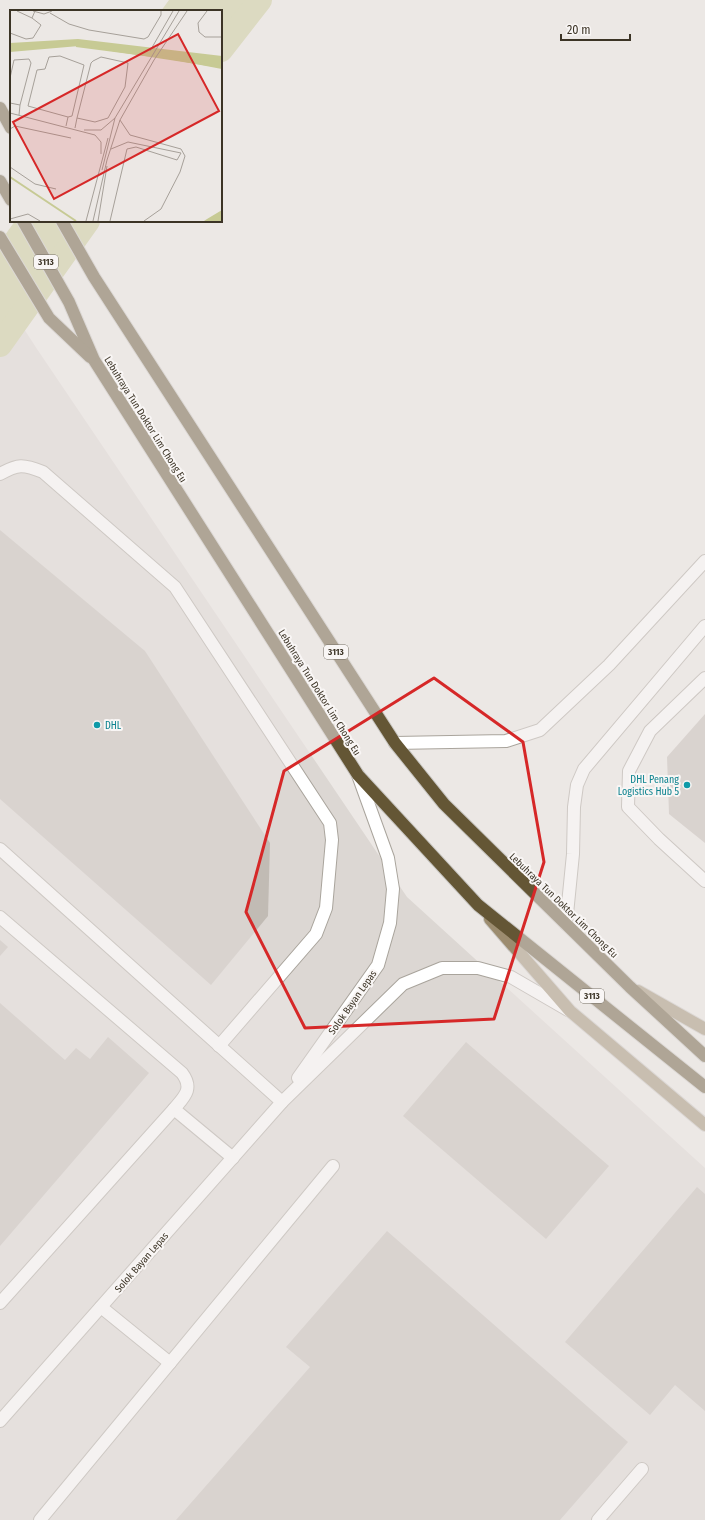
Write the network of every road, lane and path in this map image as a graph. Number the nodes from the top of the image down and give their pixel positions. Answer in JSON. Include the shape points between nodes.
{"nodes":[{"id":1,"x":0,"y":108,"type":"edge"},
{"id":2,"x":10,"y":126,"type":"edge"},
{"id":3,"x":24,"y":222,"type":"edge"},
{"id":4,"x":63,"y":222,"type":"edge"},
{"id":5,"x":0,"y":237,"type":"edge"},
{"id":6,"x":94,"y":360,"type":"junction"},
{"id":7,"x":0,"y":474,"type":"edge"},
{"id":8,"x":705,"y":561,"type":"edge"},
{"id":9,"x":705,"y":626,"type":"edge"},
{"id":10,"x":705,"y":678,"type":"edge"},
{"id":11,"x":395,"y":744,"type":"junction"},
{"id":12,"x":358,"y":775,"type":"junction"},
{"id":13,"x":0,"y":849,"type":"edge"},
{"id":14,"x":705,"y":881,"type":"edge"},
{"id":15,"x":478,"y":905,"type":"junction"},
{"id":16,"x":0,"y":917,"type":"edge"},
{"id":17,"x":566,"y":924,"type":"junction"},
{"id":18,"x":630,"y":986,"type":"junction"},
{"id":19,"x":570,"y":1010,"type":"junction"},
{"id":20,"x":705,"y":1029,"type":"edge"},
{"id":21,"x":219,"y":1046,"type":"junction"},
{"id":22,"x":705,"y":1056,"type":"edge"},
{"id":23,"x":705,"y":1087,"type":"edge"},
{"id":24,"x":282,"y":1102,"type":"junction"},
{"id":25,"x":174,"y":1109,"type":"junction"},
{"id":26,"x":705,"y":1125,"type":"edge"},
{"id":27,"x":232,"y":1158,"type":"junction"},
{"id":28,"x":333,"y":1166,"type":"dead end"},
{"id":29,"x":0,"y":1303,"type":"edge"},
{"id":30,"x":101,"y":1307,"type":"junction"},
{"id":31,"x":170,"y":1363,"type":"junction"},
{"id":32,"x":0,"y":1421,"type":"edge"},
{"id":33,"x":642,"y":1470,"type":"dead end"},
{"id":34,"x":40,"y":1520,"type":"edge"},
{"id":35,"x":598,"y":1520,"type":"edge"}],
"edges":[{"from":1,"to":2,"type":"highway"},
{"from":3,"to":6,"type":"highway","name":"Lebuhraya Tun Doktor Lim Chong Eu","number":"3113","via":[[69,302]]},
{"from":4,"to":11,"type":"highway","name":"Lebuhraya Tun Doktor Lim Chong Eu","number":"3113","via":[[94,277]]},
{"from":5,"to":6,"type":"highway","via":[[49,318]]},
{"from":6,"to":12,"type":"highway","name":"Lebuhraya Tun Doktor Lim Chong Eu","number":"3113"},
{"from":7,"to":21,"type":"street","via":[[13,466],[28,466],[43,472],[175,587],[330,823],[332,840],[326,908],[316,934]]},
{"from":8,"to":11,"type":"street","via":[[608,665],[540,730],[506,741]]},
{"from":9,"to":17,"type":"street","via":[[584,769],[577,785],[574,807],[573,854]]},
{"from":10,"to":14,"type":"street","via":[[650,731],[629,771],[627,786],[628,807]]},
{"from":11,"to":17,"type":"highway","name":"Lebuhraya Tun Doktor Lim Chong Eu","number":"3113","via":[[444,804]]},
{"from":12,"to":15,"type":"highway","name":"Lebuhraya Tun Doktor Lim Chong Eu","number":"3113"},
{"from":12,"to":24,"type":"street","name":"Solok Bayan Lepas","via":[[388,858],[393,890],[390,923],[378,965]]},
{"from":13,"to":21,"type":"street"},
{"from":15,"to":19,"type":"main road"},
{"from":15,"to":23,"type":"highway","name":"Lebuhraya Tun Doktor Lim Chong Eu","number":"3113"},
{"from":16,"to":25,"type":"street","via":[[182,1073],[188,1085],[188,1092]]},
{"from":17,"to":18,"type":"highway","name":"Lebuhraya Tun Doktor Lim Chong Eu","number":"3113"},
{"from":18,"to":20,"type":"main road"},
{"from":18,"to":22,"type":"highway","name":"Lebuhraya Tun Doktor Lim Chong Eu","number":"3113"},
{"from":19,"to":24,"type":"street","name":"Solok Bayan Lepas","via":[[511,977],[478,968],[442,968],[403,984]]},
{"from":19,"to":26,"type":"main road"},
{"from":21,"to":24,"type":"street"},
{"from":24,"to":27,"type":"street","name":"Solok Bayan Lepas"},
{"from":25,"to":27,"type":"street"},
{"from":25,"to":29,"type":"street"},
{"from":27,"to":30,"type":"street","name":"Solok Bayan Lepas"},
{"from":28,"to":31,"type":"street"},
{"from":30,"to":31,"type":"street"},
{"from":30,"to":32,"type":"street","name":"Solok Bayan Lepas"},
{"from":31,"to":34,"type":"street"},
{"from":33,"to":35,"type":"street"}]}
